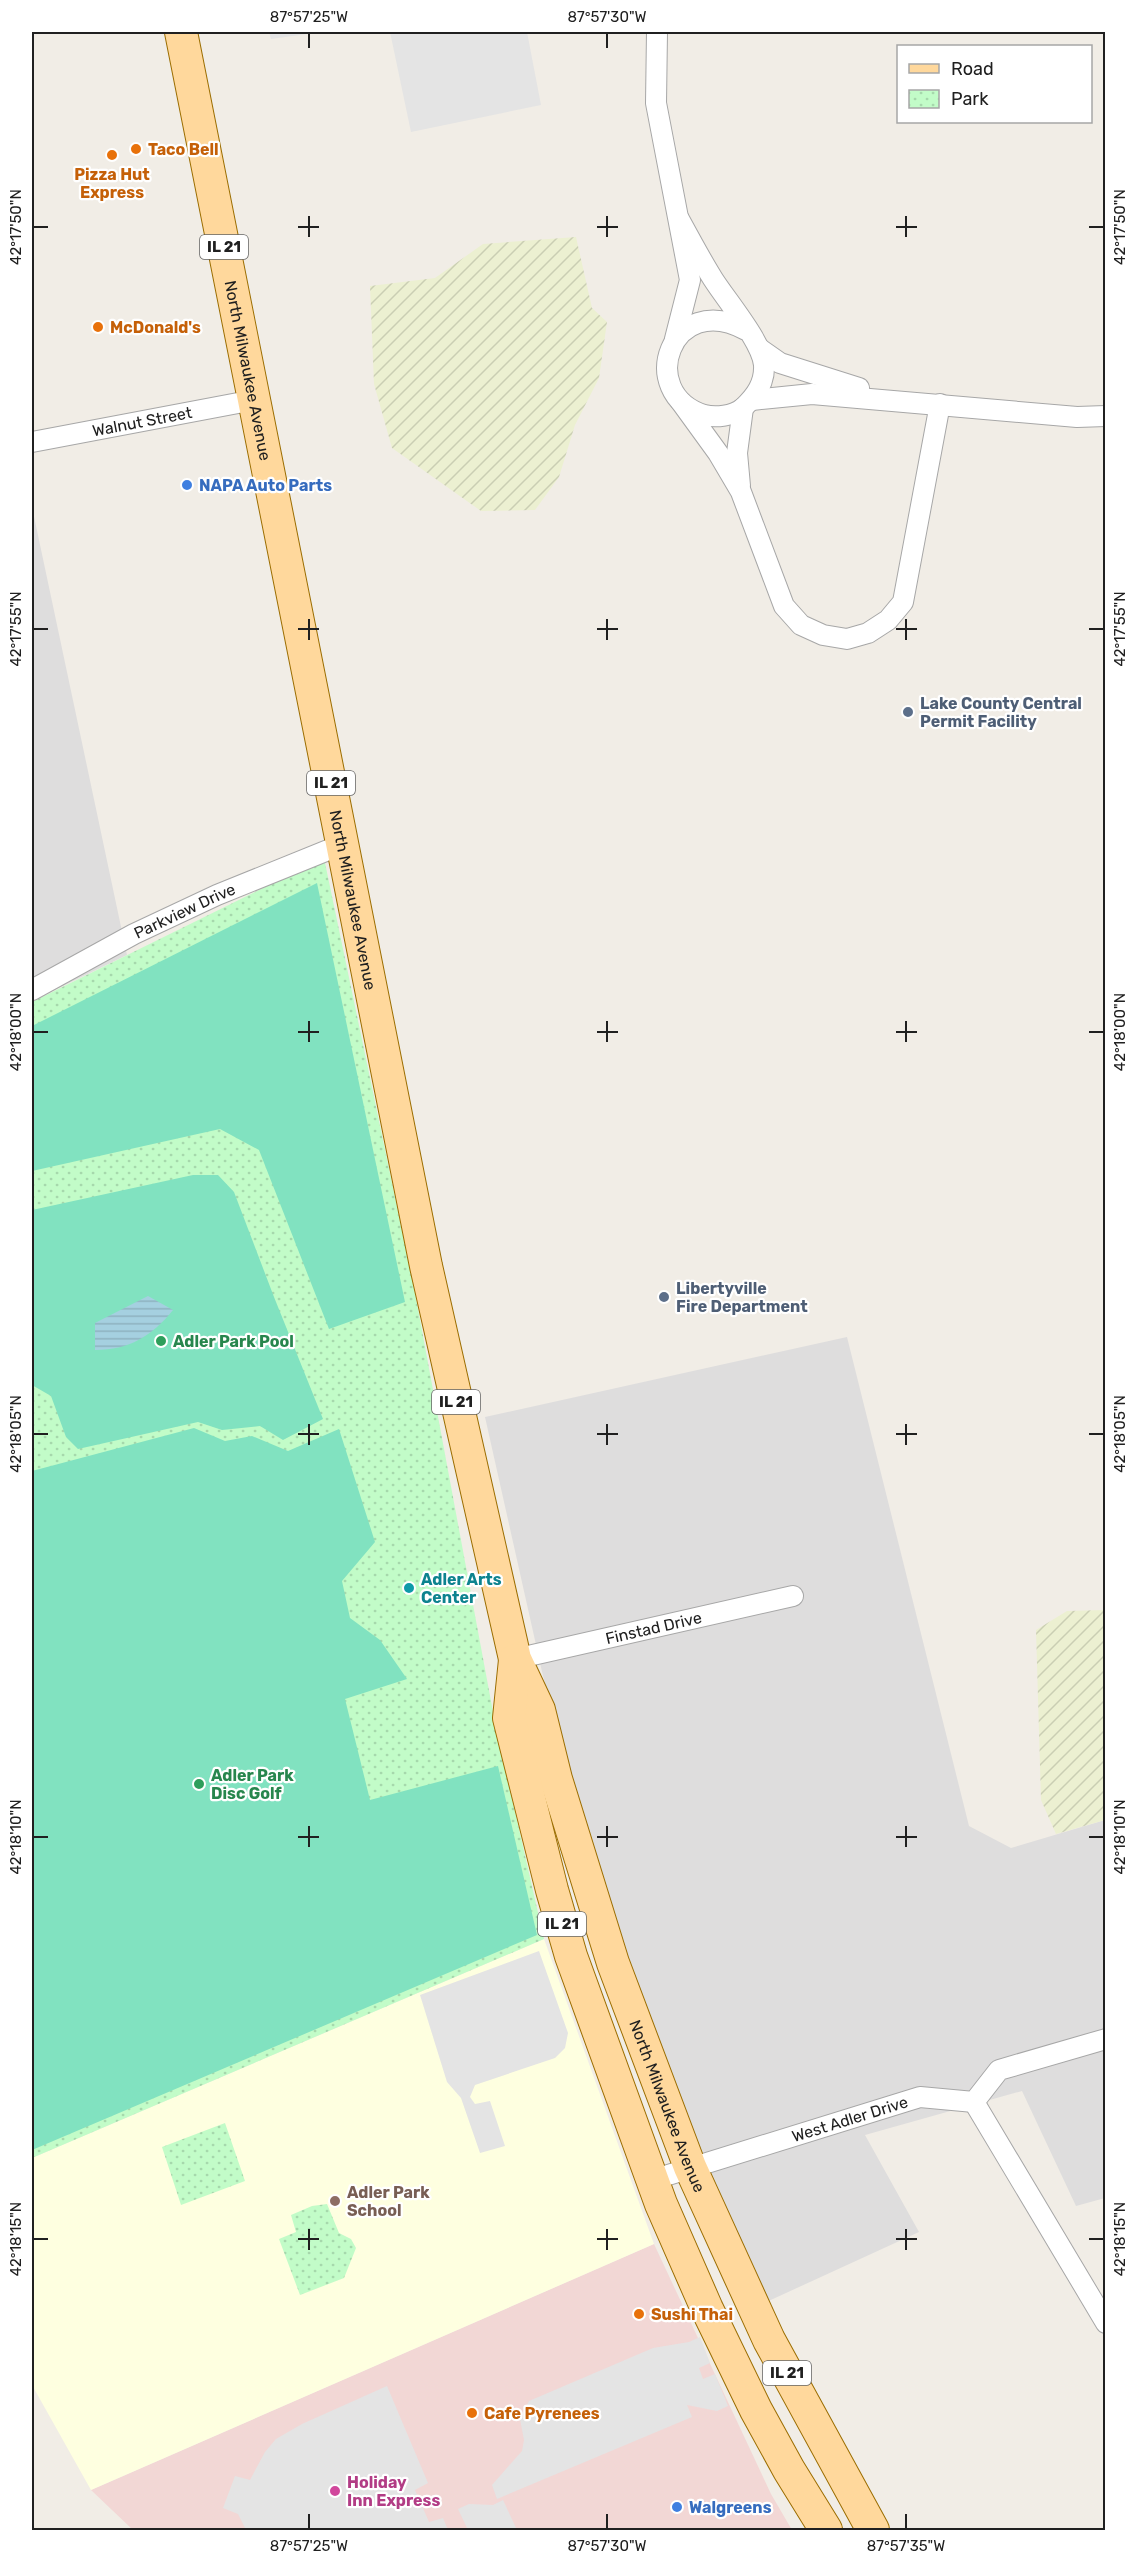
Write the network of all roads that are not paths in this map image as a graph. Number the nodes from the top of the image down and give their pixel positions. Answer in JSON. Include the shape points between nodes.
{"nodes":[{"id":1,"x":181,"y":32,"type":"edge"},
{"id":2,"x":657,"y":32,"type":"edge"},
{"id":3,"x":679,"y":219,"type":"junction"},
{"id":4,"x":746,"y":330,"type":"junction"},
{"id":5,"x":674,"y":342,"type":"junction"},
{"id":6,"x":760,"y":349,"type":"junction"},
{"id":7,"x":254,"y":400,"type":"junction"},
{"id":8,"x":905,"y":401,"type":"junction"},
{"id":9,"x":681,"y":402,"type":"junction"},
{"id":10,"x":747,"y":404,"type":"junction"},
{"id":11,"x":940,"y":404,"type":"junction"},
{"id":12,"x":1106,"y":416,"type":"edge"},
{"id":13,"x":32,"y":442,"type":"edge"},
{"id":14,"x":741,"y":492,"type":"junction"},
{"id":15,"x":343,"y":844,"type":"junction"},
{"id":16,"x":32,"y":990,"type":"edge"},
{"id":17,"x":793,"y":1596,"type":"dead end"},
{"id":18,"x":515,"y":1659,"type":"junction"},
{"id":19,"x":1106,"y":2039,"type":"edge"},
{"id":20,"x":974,"y":2102,"type":"junction"},
{"id":21,"x":690,"y":2167,"type":"junction"},
{"id":22,"x":652,"y":2180,"type":"junction"},
{"id":23,"x":1106,"y":2323,"type":"edge"},
{"id":24,"x":789,"y":2470,"type":"junction"},
{"id":25,"x":806,"y":2530,"type":"edge"},
{"id":26,"x":826,"y":2530,"type":"edge"},
{"id":27,"x":873,"y":2530,"type":"edge"}],
"edges":[{"from":1,"to":7,"type":"main road","name":"North Milwaukee Avenue","number":"IL 21"},
{"from":2,"to":3,"type":"street","via":[[656,103]]},
{"from":3,"to":4,"type":"street"},
{"from":3,"to":5,"type":"street","via":[[690,280]]},
{"from":4,"to":5,"type":"street","via":[[732,322],[699,321]]},
{"from":4,"to":6,"type":"street"},
{"from":5,"to":9,"type":"street","via":[[667,373],[671,389]]},
{"from":6,"to":8,"type":"street","via":[[780,363],[822,379]]},
{"from":6,"to":10,"type":"street","via":[[764,372],[761,387]]},
{"from":7,"to":13,"type":"street","name":"Walnut Street"},
{"from":7,"to":15,"type":"main road","name":"North Milwaukee Avenue","number":"IL 21"},
{"from":8,"to":10,"type":"street","via":[[812,394]]},
{"from":8,"to":11,"type":"street"},
{"from":9,"to":10,"type":"street","via":[[694,412],[709,416],[725,416]]},
{"from":9,"to":14,"type":"street"},
{"from":10,"to":14,"type":"street","via":[[737,453]]},
{"from":11,"to":12,"type":"street","via":[[1077,417]]},
{"from":11,"to":14,"type":"street","via":[[903,602],[888,620],[868,633],[848,639],[823,635],[801,625],[784,606]]},
{"from":15,"to":16,"type":"street","name":"Parkview Drive","via":[[217,895],[134,934]]},
{"from":15,"to":18,"type":"main road","name":"North Milwaukee Avenue","number":"IL 21","via":[[426,1270]]},
{"from":17,"to":18,"type":"street","name":"Finstad Drive"},
{"from":18,"to":21,"type":"main road","name":"North Milwaukee Avenue","number":"IL 21","via":[[539,1710],[556,1779],[613,1963]]},
{"from":18,"to":22,"type":"main road","name":"North Milwaukee Avenue","number":"IL 21","via":[[509,1719],[552,1890],[571,1956]]},
{"from":19,"to":20,"type":"street","via":[[999,2070]]},
{"from":20,"to":21,"type":"street","name":"West Adler Drive","via":[[920,2097]]},
{"from":20,"to":23,"type":"street"},
{"from":21,"to":22,"type":"street","name":"West Adler Drive"},
{"from":21,"to":27,"type":"main road","name":"North Milwaukee Avenue","number":"IL 21","via":[[769,2340]]},
{"from":22,"to":24,"type":"main road","name":"North Milwaukee Avenue","number":"IL 21","via":[[710,2316]]},
{"from":24,"to":25,"type":"main road","via":[[796,2514]]},
{"from":24,"to":26,"type":"main road","name":"North Milwaukee Avenue","number":"IL 21"}]}
